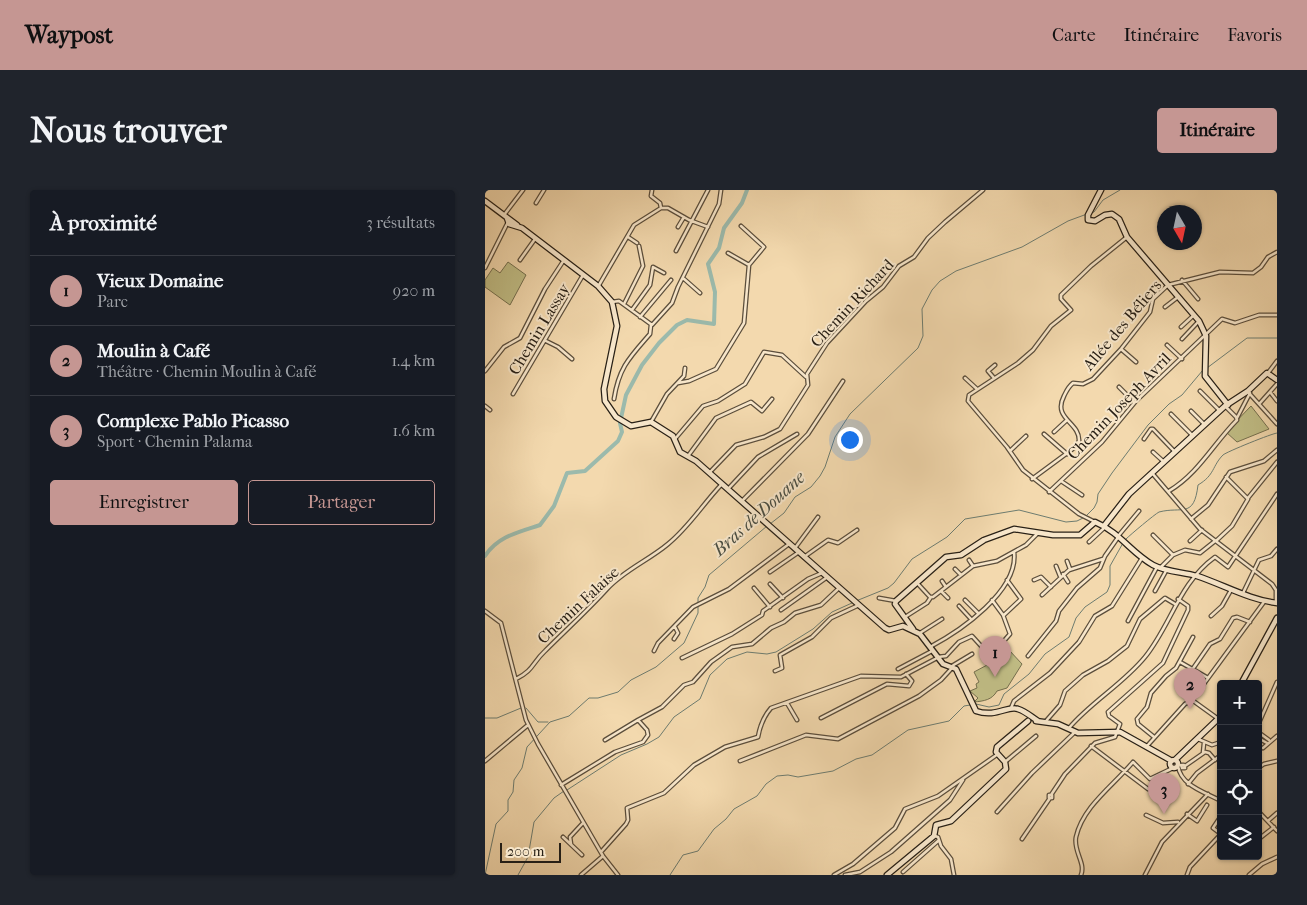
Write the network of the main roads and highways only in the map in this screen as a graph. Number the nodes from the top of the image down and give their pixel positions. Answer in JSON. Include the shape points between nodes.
{"nodes":[{"id":1,"x":1101,"y":190,"type":"edge"},
{"id":2,"x":486,"y":203,"type":"edge"},
{"id":3,"x":1277,"y":380,"type":"edge"},
{"id":4,"x":1226,"y":406,"type":"junction"},
{"id":5,"x":1104,"y":526,"type":"junction"},
{"id":6,"x":1276,"y":603,"type":"edge"},
{"id":7,"x":1277,"y":618,"type":"edge"},
{"id":8,"x":913,"y":630,"type":"junction"},
{"id":9,"x":1243,"y":680,"type":"edge"},
{"id":10,"x":1028,"y":718,"type":"junction"},
{"id":11,"x":1217,"y":719,"type":"edge"},
{"id":12,"x":887,"y":875,"type":"edge"}],
"edges":[{"from":1,"to":4,"type":"main road","via":[[1088,220],[1091,222],[1112,214],[1119,218],[1127,237],[1199,321],[1206,336],[1205,376]]},
{"from":2,"to":8,"type":"main road","via":[[598,286],[613,303],[617,326],[604,389],[607,405],[616,417],[633,426],[651,422],[675,439],[680,452],[709,473],[887,630],[903,626]]},
{"from":3,"to":4,"type":"main road","via":[[1268,373],[1249,392]]},
{"from":4,"to":5,"type":"main road","via":[[1129,494]]},
{"from":5,"to":6,"type":"main road","via":[[1120,536],[1142,558],[1159,567]]},
{"from":5,"to":8,"type":"main road","via":[[1095,522],[1080,535],[1014,529],[985,540],[961,555],[946,557],[896,601]]},
{"from":7,"to":9,"type":"main road"},
{"from":8,"to":10,"type":"main road","via":[[943,664],[952,666],[976,711],[991,714],[1019,709]]},
{"from":10,"to":11,"type":"main road","via":[[1075,732],[1118,731],[1174,764]]},
{"from":10,"to":12,"type":"main road","via":[[996,749],[1006,769],[951,821],[936,825],[934,835]]}]}
